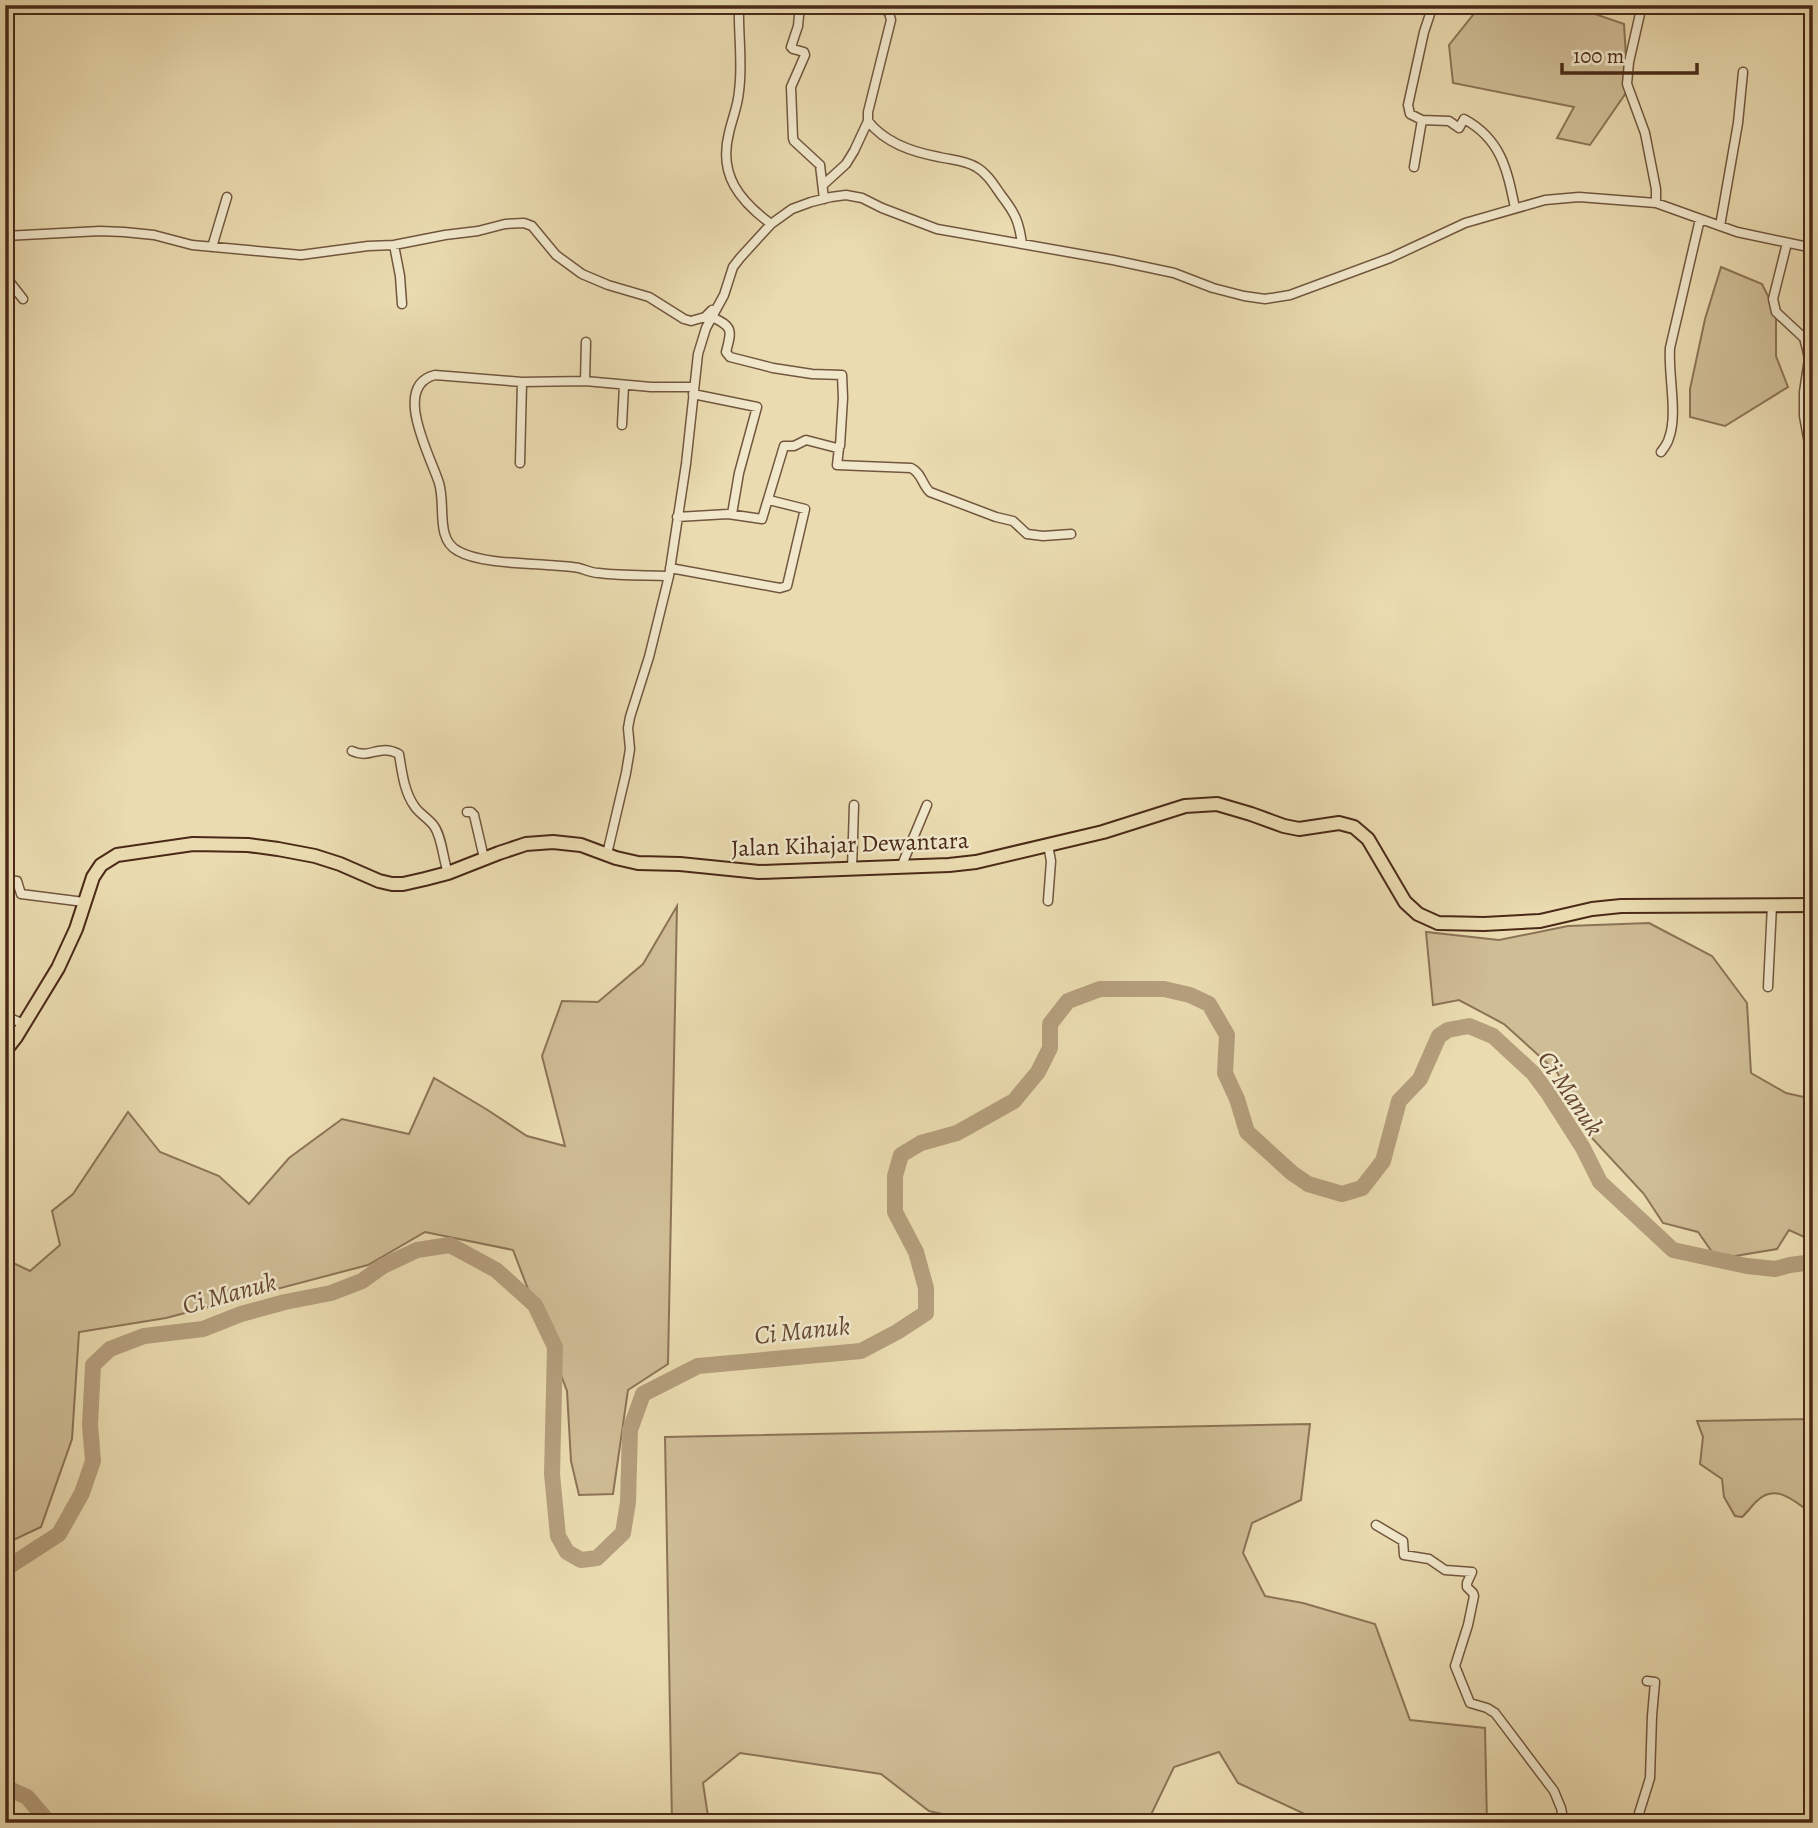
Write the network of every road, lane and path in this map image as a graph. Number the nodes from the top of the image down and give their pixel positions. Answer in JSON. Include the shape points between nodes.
{"nodes":[{"id":1,"x":739,"y":5,"type":"edge"},
{"id":2,"x":800,"y":5,"type":"edge"},
{"id":3,"x":880,"y":5,"type":"edge"},
{"id":4,"x":895,"y":5,"type":"edge"},
{"id":5,"x":1433,"y":5,"type":"edge"},
{"id":6,"x":1642,"y":5,"type":"edge"},
{"id":7,"x":891,"y":16,"type":"junction"},
{"id":8,"x":1743,"y":72,"type":"dead end"},
{"id":9,"x":1422,"y":120,"type":"junction"},
{"id":10,"x":868,"y":121,"type":"junction"},
{"id":11,"x":1415,"y":167,"type":"dead end"},
{"id":12,"x":823,"y":185,"type":"junction"},
{"id":13,"x":227,"y":197,"type":"dead end"},
{"id":14,"x":824,"y":199,"type":"junction"},
{"id":15,"x":1656,"y":203,"type":"junction"},
{"id":16,"x":1515,"y":208,"type":"junction"},
{"id":17,"x":1700,"y":219,"type":"junction"},
{"id":18,"x":771,"y":224,"type":"junction"},
{"id":19,"x":1720,"y":226,"type":"junction"},
{"id":20,"x":5,"y":236,"type":"edge"},
{"id":21,"x":1787,"y":243,"type":"junction"},
{"id":22,"x":1022,"y":244,"type":"junction"},
{"id":23,"x":394,"y":245,"type":"junction"},
{"id":24,"x":212,"y":247,"type":"junction"},
{"id":25,"x":1813,"y":248,"type":"edge"},
{"id":26,"x":5,"y":276,"type":"edge"},
{"id":27,"x":723,"y":295,"type":"junction"},
{"id":28,"x":23,"y":299,"type":"dead end"},
{"id":29,"x":402,"y":304,"type":"dead end"},
{"id":30,"x":712,"y":317,"type":"junction"},
{"id":31,"x":586,"y":342,"type":"dead end"},
{"id":32,"x":585,"y":381,"type":"junction"},
{"id":33,"x":522,"y":382,"type":"junction"},
{"id":34,"x":624,"y":385,"type":"junction"},
{"id":35,"x":694,"y":390,"type":"junction"},
{"id":36,"x":622,"y":425,"type":"dead end"},
{"id":37,"x":839,"y":448,"type":"junction"},
{"id":38,"x":1661,"y":452,"type":"dead end"},
{"id":39,"x":520,"y":463,"type":"dead end"},
{"id":40,"x":1813,"y":465,"type":"edge"},
{"id":41,"x":769,"y":500,"type":"junction"},
{"id":42,"x":732,"y":514,"type":"junction"},
{"id":43,"x":677,"y":517,"type":"junction"},
{"id":44,"x":1071,"y":534,"type":"dead end"},
{"id":45,"x":669,"y":572,"type":"junction"},
{"id":46,"x":352,"y":751,"type":"dead end"},
{"id":47,"x":854,"y":805,"type":"dead end"},
{"id":48,"x":927,"y":805,"type":"dead end"},
{"id":49,"x":467,"y":812,"type":"dead end"},
{"id":50,"x":1048,"y":845,"type":"junction"},
{"id":51,"x":607,"y":854,"type":"junction"},
{"id":52,"x":484,"y":858,"type":"junction"},
{"id":53,"x":901,"y":867,"type":"junction"},
{"id":54,"x":852,"y":869,"type":"junction"},
{"id":55,"x":448,"y":873,"type":"junction"},
{"id":56,"x":5,"y":880,"type":"edge"},
{"id":57,"x":1048,"y":901,"type":"dead end"},
{"id":58,"x":84,"y":902,"type":"junction"},
{"id":59,"x":1772,"y":905,"type":"junction"},
{"id":60,"x":1813,"y":905,"type":"edge"},
{"id":61,"x":1768,"y":987,"type":"dead end"},
{"id":62,"x":5,"y":1016,"type":"edge"},
{"id":63,"x":24,"y":1024,"type":"junction"},
{"id":64,"x":5,"y":1051,"type":"edge"},
{"id":65,"x":1376,"y":1525,"type":"dead end"},
{"id":66,"x":1647,"y":1682,"type":"dead end"},
{"id":67,"x":1564,"y":1823,"type":"edge"},
{"id":68,"x":1636,"y":1823,"type":"edge"}],
"edges":[{"from":1,"to":18,"type":"street","via":[[740,85],[728,136],[728,170],[742,199]]},
{"from":2,"to":12,"type":"street","via":[[791,47],[805,56],[791,87],[793,139],[818,163]]},
{"from":3,"to":7,"type":"street"},
{"from":4,"to":7,"type":"street"},
{"from":5,"to":9,"type":"street","via":[[1408,105],[1410,114]]},
{"from":6,"to":15,"type":"street","via":[[1627,84],[1645,133]]},
{"from":7,"to":10,"type":"street"},
{"from":8,"to":19,"type":"street"},
{"from":9,"to":11,"type":"street"},
{"from":9,"to":16,"type":"street","via":[[1449,121],[1459,128],[1464,119],[1478,126],[1502,158]]},
{"from":10,"to":12,"type":"street","via":[[846,164]]},
{"from":10,"to":22,"type":"street","via":[[898,145],[968,162],[981,170],[1014,212]]},
{"from":12,"to":14,"type":"street"},
{"from":13,"to":24,"type":"street"},
{"from":14,"to":18,"type":"street","via":[[792,209]]},
{"from":14,"to":22,"type":"street","via":[[862,198],[937,229]]},
{"from":15,"to":16,"type":"street","via":[[1579,197]]},
{"from":15,"to":17,"type":"street"},
{"from":16,"to":22,"type":"street","via":[[1465,223],[1329,282],[1265,299],[1162,271]]},
{"from":17,"to":19,"type":"street"},
{"from":17,"to":38,"type":"street","via":[[1670,348],[1672,424]]},
{"from":18,"to":27,"type":"street","via":[[733,267]]},
{"from":19,"to":21,"type":"street"},
{"from":20,"to":24,"type":"street","via":[[124,232]]},
{"from":21,"to":25,"type":"street"},
{"from":21,"to":40,"type":"street","via":[[1773,299],[1776,312],[1804,338],[1807,349],[1804,416]]},
{"from":23,"to":24,"type":"street","via":[[301,254]]},
{"from":23,"to":27,"type":"street","via":[[524,223],[582,274],[649,297],[684,319],[705,317]]},
{"from":23,"to":29,"type":"street"},
{"from":26,"to":28,"type":"street"},
{"from":27,"to":30,"type":"street"},
{"from":30,"to":35,"type":"street","via":[[698,354]]},
{"from":30,"to":37,"type":"street","via":[[730,330],[729,356],[773,368],[842,374]]},
{"from":31,"to":32,"type":"street"},
{"from":32,"to":33,"type":"street"},
{"from":32,"to":34,"type":"street"},
{"from":33,"to":39,"type":"street"},
{"from":33,"to":45,"type":"street","via":[[435,374],[418,388],[415,415],[439,482],[449,544],[464,555],[484,559],[598,573]]},
{"from":34,"to":35,"type":"street"},
{"from":34,"to":36,"type":"street"},
{"from":35,"to":42,"type":"street","via":[[757,407]]},
{"from":35,"to":43,"type":"street"},
{"from":37,"to":41,"type":"street","via":[[806,440],[784,446]]},
{"from":37,"to":44,"type":"street","via":[[837,465],[911,468],[930,492],[1013,521],[1027,534]]},
{"from":41,"to":42,"type":"street","via":[[762,519]]},
{"from":41,"to":45,"type":"street","via":[[806,509],[787,586]]},
{"from":42,"to":43,"type":"street"},
{"from":43,"to":45,"type":"street"},
{"from":45,"to":51,"type":"street","via":[[630,717],[626,773]]},
{"from":46,"to":55,"type":"street","via":[[399,754],[410,799],[434,826]]},
{"from":47,"to":54,"type":"street"},
{"from":48,"to":53,"type":"street"},
{"from":49,"to":52,"type":"street","via":[[474,815]]},
{"from":50,"to":53,"type":"main road","name":"Jalan Kihajar Dewantara","via":[[976,862]]},
{"from":50,"to":57,"type":"street"},
{"from":50,"to":59,"type":"main road","name":"Jalan Kihajar Dewantara","via":[[1185,806],[1217,804],[1291,828],[1339,823],[1354,827],[1368,839],[1405,902],[1438,923],[1541,921],[1614,906]]},
{"from":51,"to":52,"type":"main road","name":"Jalan Kihajar Dewantara","via":[[553,842],[526,844]]},
{"from":51,"to":54,"type":"main road","name":"Jalan Kihajar Dewantara","via":[[638,863],[759,872]]},
{"from":52,"to":55,"type":"main road","name":"Jalan Kihajar Dewantara"},
{"from":53,"to":54,"type":"main road","name":"Jalan Kihajar Dewantara"},
{"from":55,"to":58,"type":"main road","name":"Jalan Kihajar Dewantara","via":[[392,884],[301,853],[248,845],[193,844],[110,858],[96,872]]},
{"from":56,"to":58,"type":"street","via":[[17,881],[21,894]]},
{"from":58,"to":63,"type":"main road","name":"Jalan Kihajar Dewantara","via":[[63,959]]},
{"from":59,"to":60,"type":"main road","name":"Jalan Kihajar Dewantara"},
{"from":59,"to":61,"type":"street"},
{"from":62,"to":63,"type":"street"},
{"from":63,"to":64,"type":"main road","name":"Jalan Kihajar Dewantara"},
{"from":65,"to":67,"type":"street","via":[[1403,1541],[1404,1555],[1429,1559],[1445,1570],[1472,1572],[1467,1587],[1474,1596],[1455,1665],[1460,1680],[1470,1703],[1495,1713],[1553,1791]]},
{"from":66,"to":68,"type":"street","via":[[1655,1682],[1651,1772]]}]}
